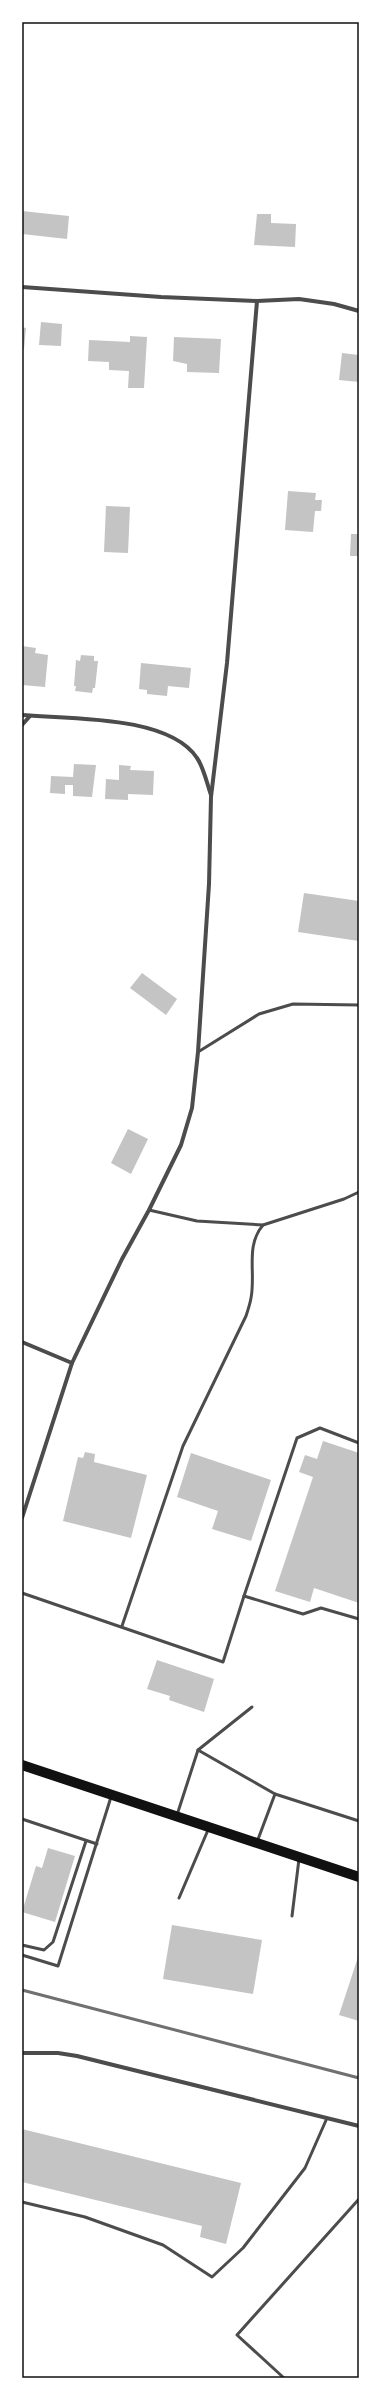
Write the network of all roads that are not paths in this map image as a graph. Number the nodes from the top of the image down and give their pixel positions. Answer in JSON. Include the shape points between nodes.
{"nodes":[{"id":1,"x":22,"y":287,"type":"edge"},
{"id":2,"x":257,"y":301,"type":"junction"},
{"id":3,"x":359,"y":311,"type":"edge"},
{"id":4,"x":22,"y":715,"type":"edge"},
{"id":5,"x":30,"y":716,"type":"junction"},
{"id":6,"x":22,"y":725,"type":"edge"},
{"id":7,"x":211,"y":796,"type":"junction"},
{"id":8,"x":359,"y":1005,"type":"edge"},
{"id":9,"x":198,"y":1052,"type":"junction"},
{"id":10,"x":359,"y":1192,"type":"edge"},
{"id":11,"x":149,"y":1210,"type":"junction"},
{"id":12,"x":263,"y":1226,"type":"junction"},
{"id":13,"x":22,"y":1342,"type":"edge"},
{"id":14,"x":72,"y":1363,"type":"junction"},
{"id":15,"x":359,"y":1443,"type":"edge"},
{"id":16,"x":22,"y":1518,"type":"edge"},
{"id":17,"x":22,"y":1593,"type":"edge"},
{"id":18,"x":244,"y":1596,"type":"junction"},
{"id":19,"x":359,"y":1619,"type":"edge"},
{"id":20,"x":122,"y":1626,"type":"junction"},
{"id":21,"x":252,"y":1707,"type":"dead end"},
{"id":22,"x":198,"y":1750,"type":"junction"},
{"id":23,"x":22,"y":1765,"type":"edge"},
{"id":24,"x":275,"y":1794,"type":"junction"},
{"id":25,"x":111,"y":1795,"type":"junction"},
{"id":26,"x":176,"y":1817,"type":"junction"},
{"id":27,"x":22,"y":1819,"type":"edge"},
{"id":28,"x":359,"y":1821,"type":"edge"},
{"id":29,"x":209,"y":1828,"type":"junction"},
{"id":30,"x":86,"y":1840,"type":"junction"},
{"id":31,"x":97,"y":1844,"type":"junction"},
{"id":32,"x":257,"y":1844,"type":"junction"},
{"id":33,"x":299,"y":1857,"type":"junction"},
{"id":34,"x":359,"y":1877,"type":"edge"},
{"id":35,"x":179,"y":1898,"type":"dead end"},
{"id":36,"x":292,"y":1916,"type":"dead end"},
{"id":37,"x":22,"y":1945,"type":"edge"},
{"id":38,"x":22,"y":1955,"type":"edge"},
{"id":39,"x":22,"y":2053,"type":"edge"},
{"id":40,"x":327,"y":2118,"type":"junction"},
{"id":41,"x":359,"y":2126,"type":"edge"},
{"id":42,"x":359,"y":2199,"type":"edge"},
{"id":43,"x":22,"y":2202,"type":"edge"},
{"id":44,"x":284,"y":2378,"type":"edge"}],
"edges":[{"from":1,"to":2,"type":"street"},
{"from":2,"to":3,"type":"street","via":[[299,299]]},
{"from":2,"to":7,"type":"street","via":[[227,663]]},
{"from":4,"to":5,"type":"street"},
{"from":5,"to":6,"type":"street"},
{"from":5,"to":7,"type":"street","via":[[145,726],[165,733],[179,741],[197,758]]},
{"from":7,"to":9,"type":"street","via":[[209,884]]},
{"from":8,"to":9,"type":"lane","via":[[293,1004],[259,1014]]},
{"from":9,"to":11,"type":"street","via":[[192,1108],[181,1145]]},
{"from":10,"to":12,"type":"lane"},
{"from":11,"to":12,"type":"lane","via":[[197,1221]]},
{"from":11,"to":14,"type":"street","via":[[122,1259]]},
{"from":12,"to":20,"type":"lane","via":[[255,1234],[251,1249],[251,1298],[246,1316],[183,1446]]},
{"from":13,"to":14,"type":"street"},
{"from":14,"to":16,"type":"street"},
{"from":15,"to":18,"type":"lane","via":[[320,1428],[297,1438]]},
{"from":17,"to":20,"type":"lane"},
{"from":18,"to":19,"type":"lane","via":[[303,1614],[321,1608]]},
{"from":18,"to":20,"type":"lane","via":[[223,1662]]},
{"from":21,"to":22,"type":"lane"},
{"from":22,"to":24,"type":"lane"},
{"from":22,"to":26,"type":"lane"},
{"from":23,"to":25,"type":"main road"},
{"from":24,"to":28,"type":"lane"},
{"from":24,"to":32,"type":"lane"},
{"from":25,"to":26,"type":"main road"},
{"from":25,"to":31,"type":"lane"},
{"from":26,"to":29,"type":"main road"},
{"from":27,"to":30,"type":"lane"},
{"from":29,"to":32,"type":"main road"},
{"from":29,"to":35,"type":"lane"},
{"from":30,"to":31,"type":"lane"},
{"from":30,"to":37,"type":"lane","via":[[54,1942],[44,1950]]},
{"from":31,"to":38,"type":"lane","via":[[58,1966]]},
{"from":32,"to":33,"type":"main road"},
{"from":33,"to":34,"type":"main road"},
{"from":33,"to":36,"type":"lane"},
{"from":39,"to":40,"type":"street","via":[[77,2056]]},
{"from":40,"to":41,"type":"street"},
{"from":40,"to":43,"type":"lane","via":[[305,2168],[243,2248],[212,2277],[162,2245],[85,2217]]},
{"from":42,"to":44,"type":"lane","via":[[237,2335]]}]}
